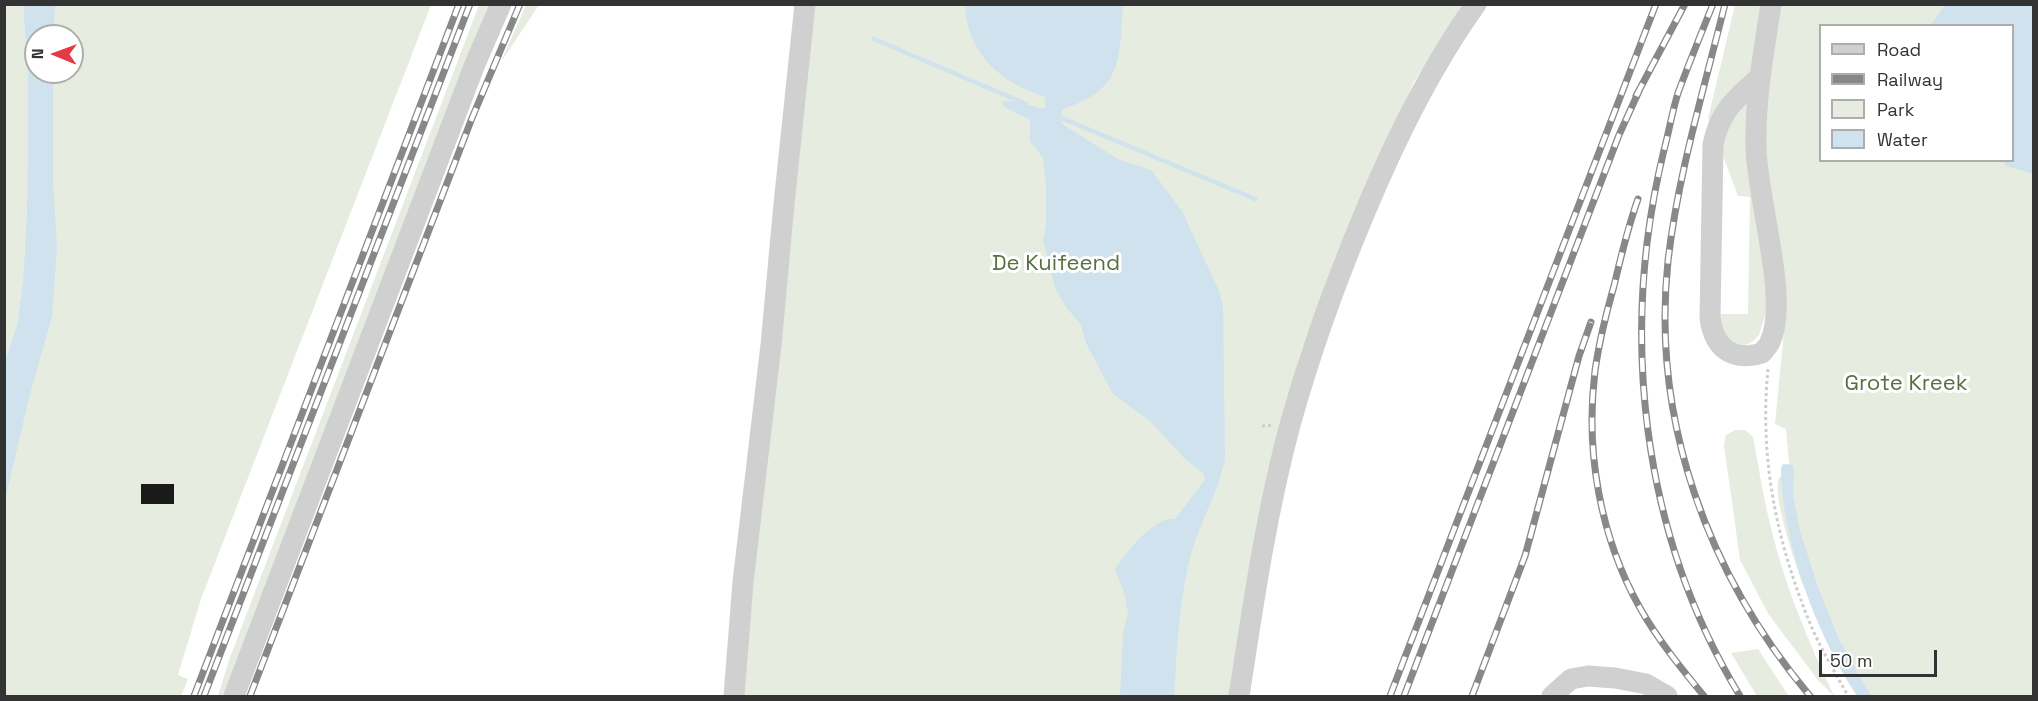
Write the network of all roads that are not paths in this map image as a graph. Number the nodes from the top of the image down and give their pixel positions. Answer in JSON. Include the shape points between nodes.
{"nodes":[{"id":1,"x":501,"y":4,"type":"edge"},
{"id":2,"x":805,"y":4,"type":"edge"},
{"id":3,"x":1476,"y":4,"type":"edge"},
{"id":4,"x":1771,"y":4,"type":"edge"},
{"id":5,"x":1760,"y":77,"type":"junction"},
{"id":6,"x":234,"y":696,"type":"edge"},
{"id":7,"x":734,"y":696,"type":"edge"},
{"id":8,"x":1239,"y":696,"type":"edge"},
{"id":9,"x":1552,"y":696,"type":"edge"},
{"id":10,"x":1667,"y":696,"type":"edge"}],
"edges":[{"from":1,"to":6,"type":"street","via":[[470,75]]},
{"from":2,"to":7,"type":"street"},
{"from":3,"to":8,"type":"street","via":[[1437,63],[1377,181],[1307,368],[1264,540]]},
{"from":4,"to":5,"type":"street"},
{"from":5,"to":5,"type":"street","via":[[1756,158],[1776,298],[1775,315],[1770,341],[1762,353],[1742,356],[1729,353],[1718,343],[1710,318],[1713,145],[1722,115]]},
{"from":9,"to":10,"type":"street","via":[[1571,679],[1588,676],[1646,684]]}]}
